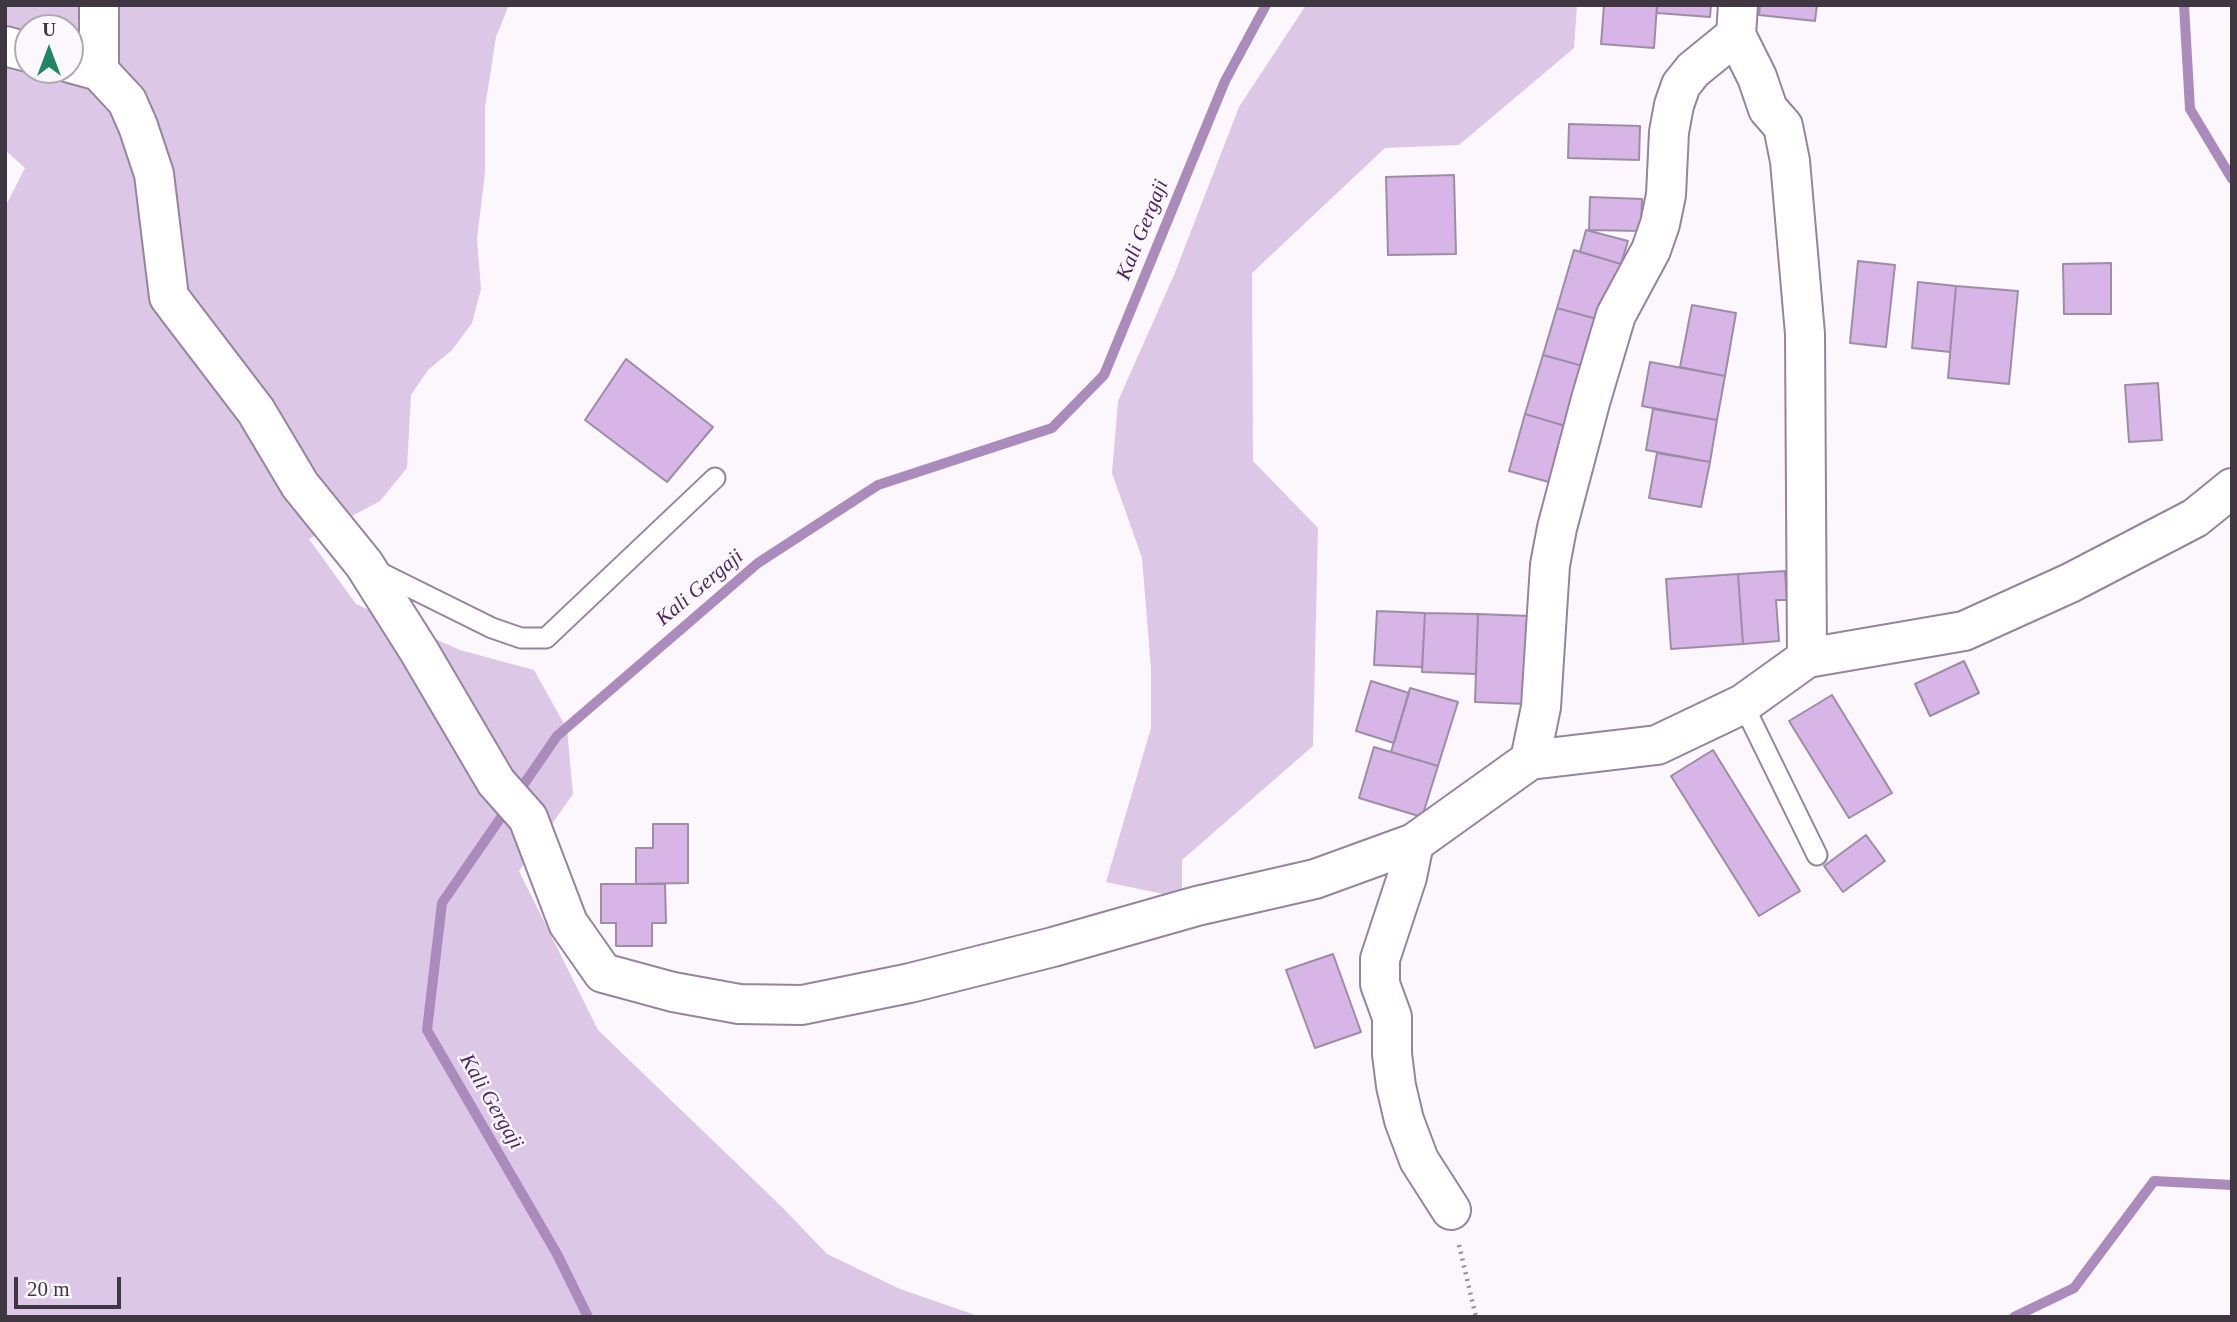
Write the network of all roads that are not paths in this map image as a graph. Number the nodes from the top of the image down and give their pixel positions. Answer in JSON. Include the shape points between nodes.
{"nodes":[{"id":1,"x":99,"y":5,"type":"edge"},
{"id":2,"x":1737,"y":20,"type":"edge"},
{"id":3,"x":85,"y":67,"type":"edge"},
{"id":4,"x":715,"y":478,"type":"dead end"},
{"id":5,"x":2232,"y":488,"type":"edge"},
{"id":6,"x":364,"y":564,"type":"junction"},
{"id":7,"x":1807,"y":658,"type":"junction"},
{"id":8,"x":1744,"y":704,"type":"junction"},
{"id":9,"x":1530,"y":760,"type":"junction"},
{"id":10,"x":1414,"y":842,"type":"junction"},
{"id":11,"x":1817,"y":855,"type":"dead end"},
{"id":12,"x":1451,"y":1210,"type":"road end"}],
"edges":[{"from":1,"to":3,"type":"street"},
{"from":2,"to":7,"type":"street","via":[[1768,109],[1783,126],[1790,161],[1805,334]]},
{"from":2,"to":9,"type":"street","via":[[1681,85],[1669,132],[1660,224],[1616,315],[1591,398],[1550,565],[1541,707]]},
{"from":3,"to":6,"type":"street","via":[[127,101],[138,126],[154,174],[169,297],[256,411],[300,485]]},
{"from":4,"to":6,"type":"lane","via":[[546,638],[521,638],[492,628]]},
{"from":5,"to":7,"type":"street","via":[[2194,518],[2070,583],[1964,631]]},
{"from":6,"to":10,"type":"street","via":[[496,782],[528,818],[568,923],[603,973],[673,992],[740,1004],[802,1005],[910,983],[1315,879]]},
{"from":7,"to":8,"type":"street"},
{"from":8,"to":9,"type":"street","via":[[1657,745]]},
{"from":8,"to":11,"type":"lane"},
{"from":9,"to":10,"type":"street"},
{"from":10,"to":12,"type":"street","via":[[1380,959],[1380,984],[1392,1017],[1392,1054],[1404,1120],[1419,1160]]}]}
